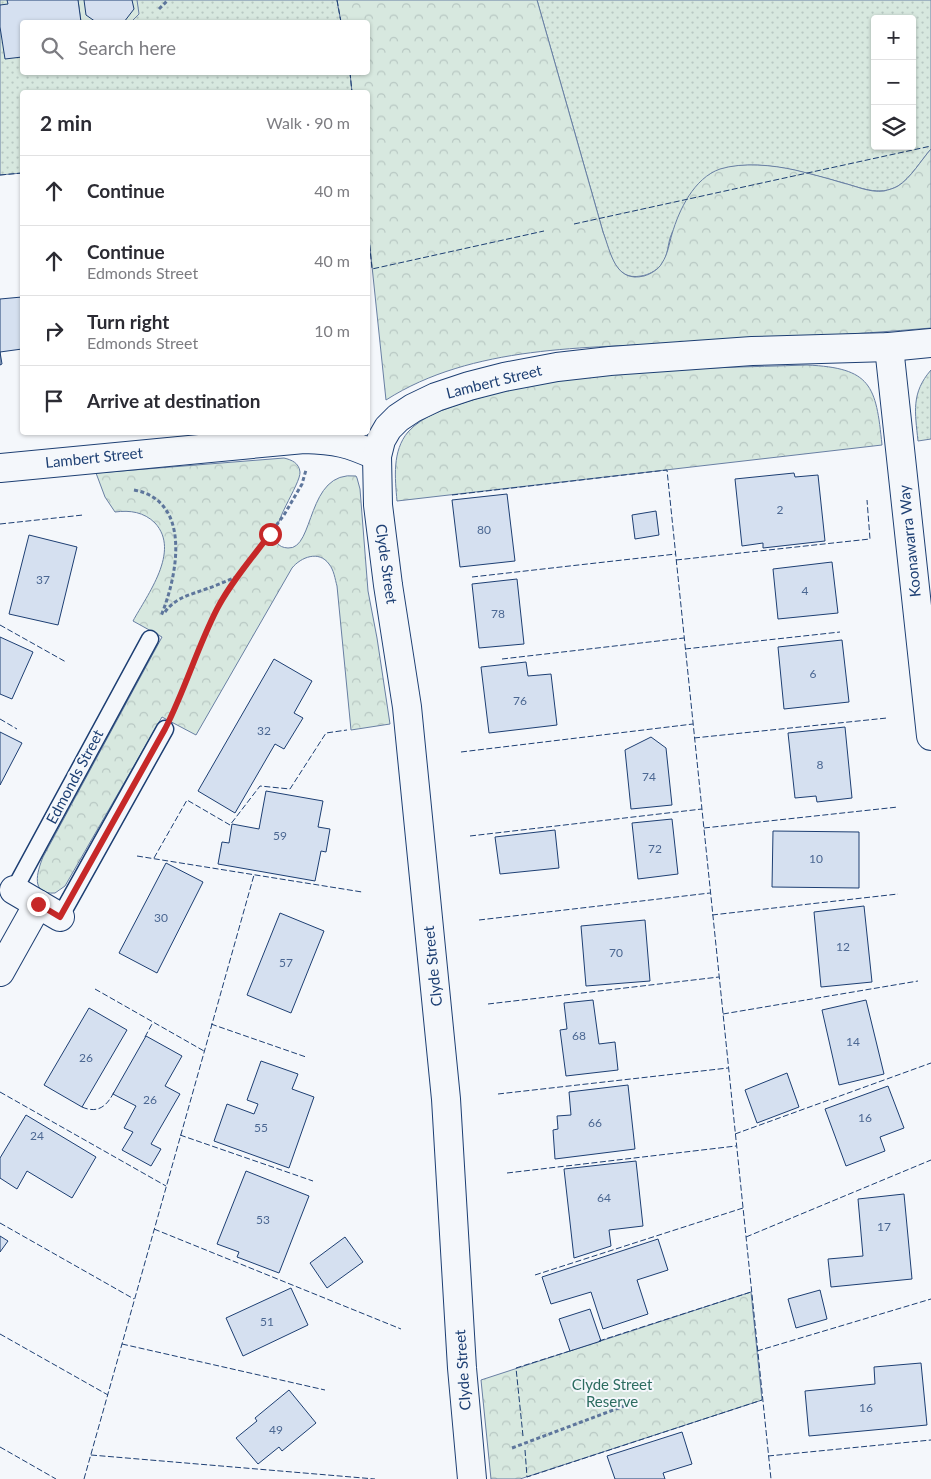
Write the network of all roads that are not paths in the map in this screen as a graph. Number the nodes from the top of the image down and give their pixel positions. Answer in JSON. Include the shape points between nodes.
{"nodes":[{"id":1,"x":931,"y":343,"type":"edge"},
{"id":2,"x":889,"y":347,"type":"junction"},
{"id":3,"x":377,"y":456,"type":"junction"},
{"id":4,"x":0,"y":468,"type":"edge"},
{"id":5,"x":150,"y":639,"type":"road end"},
{"id":6,"x":165,"y":729,"type":"road end"},
{"id":7,"x":931,"y":736,"type":"edge"},
{"id":8,"x":14,"y":890,"type":"joint"},
{"id":9,"x":49,"y":910,"type":"junction"},
{"id":10,"x":0,"y":972,"type":"edge"},
{"id":11,"x":472,"y":1479,"type":"edge"}],
"edges":[{"from":1,"to":2,"type":"street","name":"Lambert Street"},
{"from":2,"to":3,"type":"street","name":"Lambert Street","via":[[752,351],[610,361],[504,376],[413,408],[388,428]]},
{"from":2,"to":7,"type":"street","name":"Koonawarra Way"},
{"from":3,"to":4,"type":"street","name":"Lambert Street","via":[[337,440],[304,439]]},
{"from":3,"to":11,"type":"street","name":"Clyde Street","via":[[378,505],[407,707],[445,1089]]},
{"from":5,"to":8,"type":"lane","name":"Edmonds Street"},
{"from":6,"to":9,"type":"lane"},
{"from":8,"to":9,"type":"street","name":"Edmonds Street"},
{"from":9,"to":10,"type":"street"}]}
